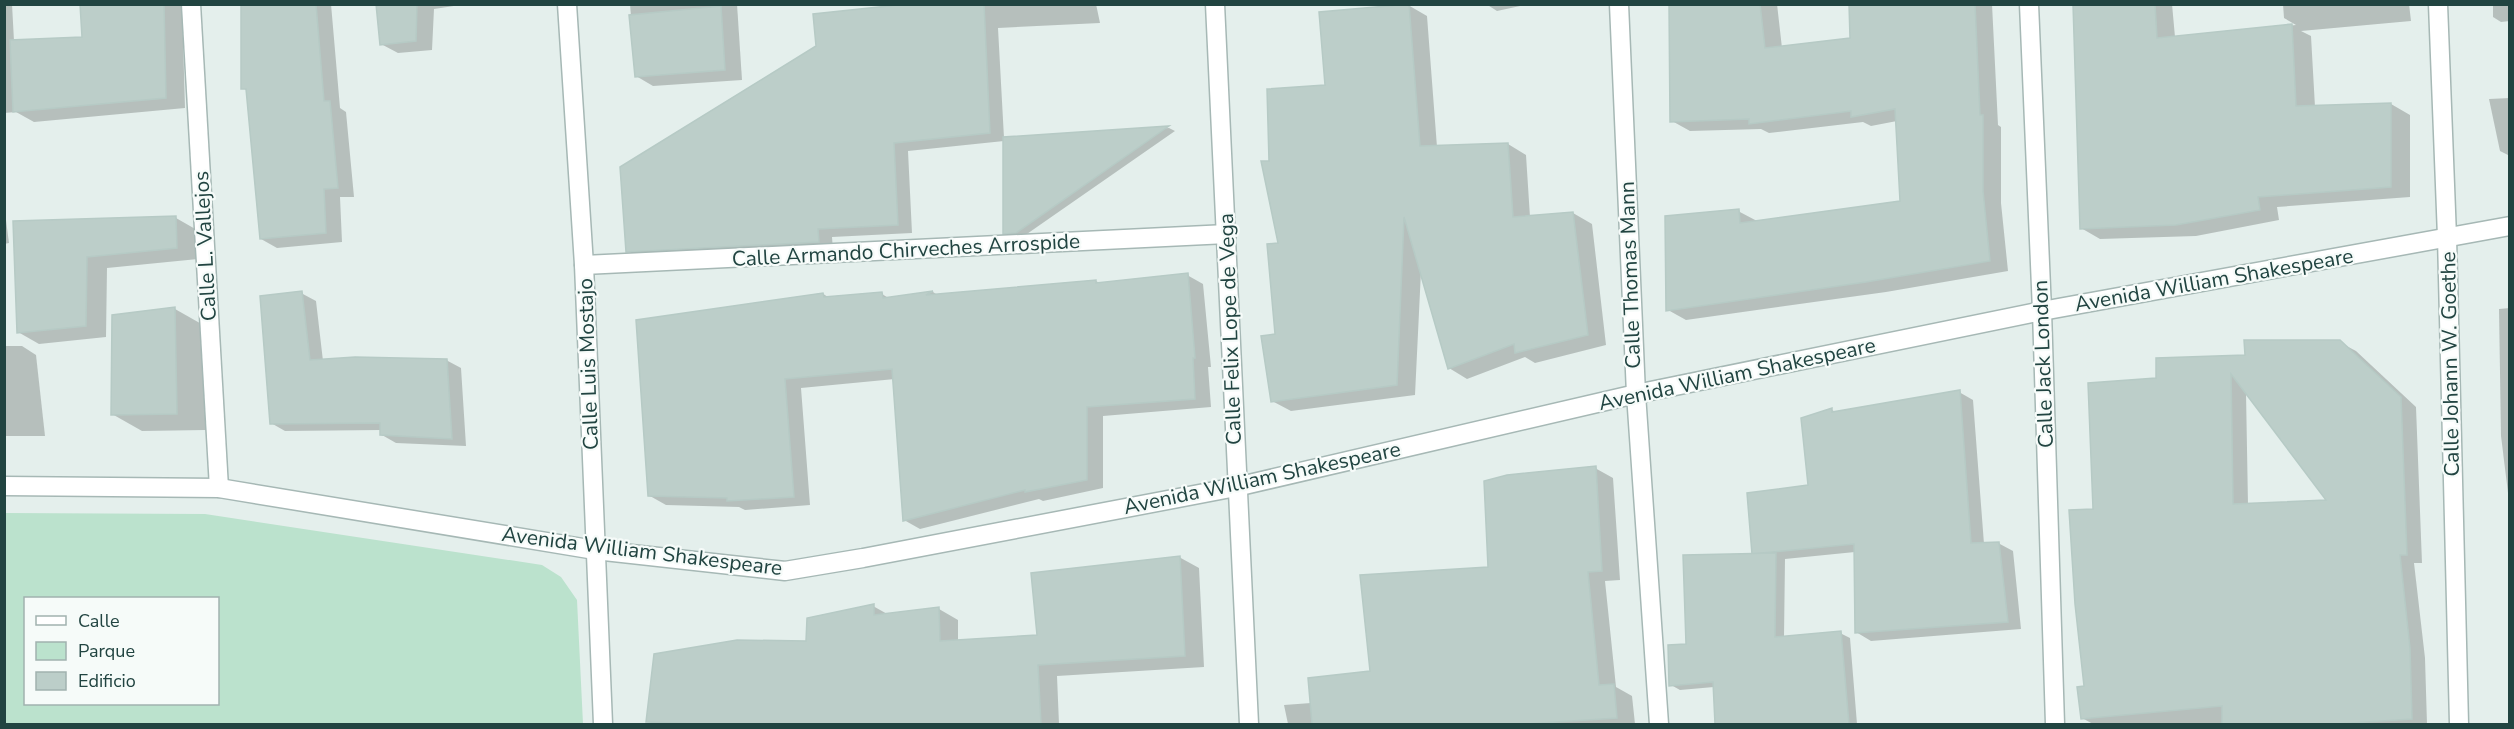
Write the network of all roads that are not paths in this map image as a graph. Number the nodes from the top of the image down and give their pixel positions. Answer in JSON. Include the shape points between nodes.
{"nodes":[{"id":1,"x":191,"y":4,"type":"edge"},
{"id":2,"x":567,"y":4,"type":"edge"},
{"id":3,"x":1215,"y":4,"type":"edge"},
{"id":4,"x":1619,"y":4,"type":"edge"},
{"id":5,"x":2029,"y":4,"type":"edge"},
{"id":6,"x":2438,"y":4,"type":"edge"},
{"id":7,"x":2510,"y":226,"type":"edge"},
{"id":8,"x":1227,"y":234,"type":"junction"},
{"id":9,"x":2447,"y":237,"type":"junction"},
{"id":10,"x":584,"y":265,"type":"junction"},
{"id":11,"x":2042,"y":311,"type":"junction"},
{"id":12,"x":1636,"y":394,"type":"junction"},
{"id":13,"x":4,"y":486,"type":"edge"},
{"id":14,"x":1236,"y":487,"type":"junction"},
{"id":15,"x":219,"y":488,"type":"junction"},
{"id":16,"x":595,"y":550,"type":"junction"},
{"id":17,"x":603,"y":724,"type":"edge"},
{"id":18,"x":1249,"y":724,"type":"edge"},
{"id":19,"x":1659,"y":724,"type":"edge"},
{"id":20,"x":2055,"y":724,"type":"edge"},
{"id":21,"x":2459,"y":724,"type":"edge"}],
"edges":[{"from":1,"to":15,"type":"street","name":"Calle L. Vallejos"},
{"from":2,"to":10,"type":"street","name":"Calle Luis Mostajo"},
{"from":3,"to":8,"type":"street","name":"Calle Felix Lope de Vega"},
{"from":4,"to":12,"type":"street","name":"Calle Thomas Mann"},
{"from":5,"to":11,"type":"street","name":"Calle Jack London"},
{"from":6,"to":9,"type":"street","name":"Calle Johann W. Goethe"},
{"from":7,"to":9,"type":"street","name":"Avenida William Shakespeare"},
{"from":8,"to":10,"type":"street","name":"Calle Armando Chirveches Arrospide"},
{"from":8,"to":14,"type":"street","name":"Calle Felix Lope de Vega"},
{"from":9,"to":11,"type":"street","name":"Avenida William Shakespeare"},
{"from":9,"to":21,"type":"street","name":"Calle Johann W. Goethe"},
{"from":10,"to":16,"type":"street","name":"Calle Luis Mostajo"},
{"from":11,"to":12,"type":"street","name":"Avenida William Shakespeare"},
{"from":11,"to":20,"type":"street","name":"Calle Jack London"},
{"from":12,"to":14,"type":"street","name":"Avenida William Shakespeare"},
{"from":12,"to":19,"type":"street","name":"Calle Thomas Mann"},
{"from":13,"to":15,"type":"street","name":"Avenida William Shakespeare"},
{"from":14,"to":16,"type":"street","name":"Avenida William Shakespeare","via":[[784,571]]},
{"from":14,"to":18,"type":"street","name":"Calle Felix Lope de Vega"},
{"from":15,"to":16,"type":"street","name":"Avenida William Shakespeare"},
{"from":16,"to":17,"type":"street","name":"Calle Luis Mostajo"}]}
